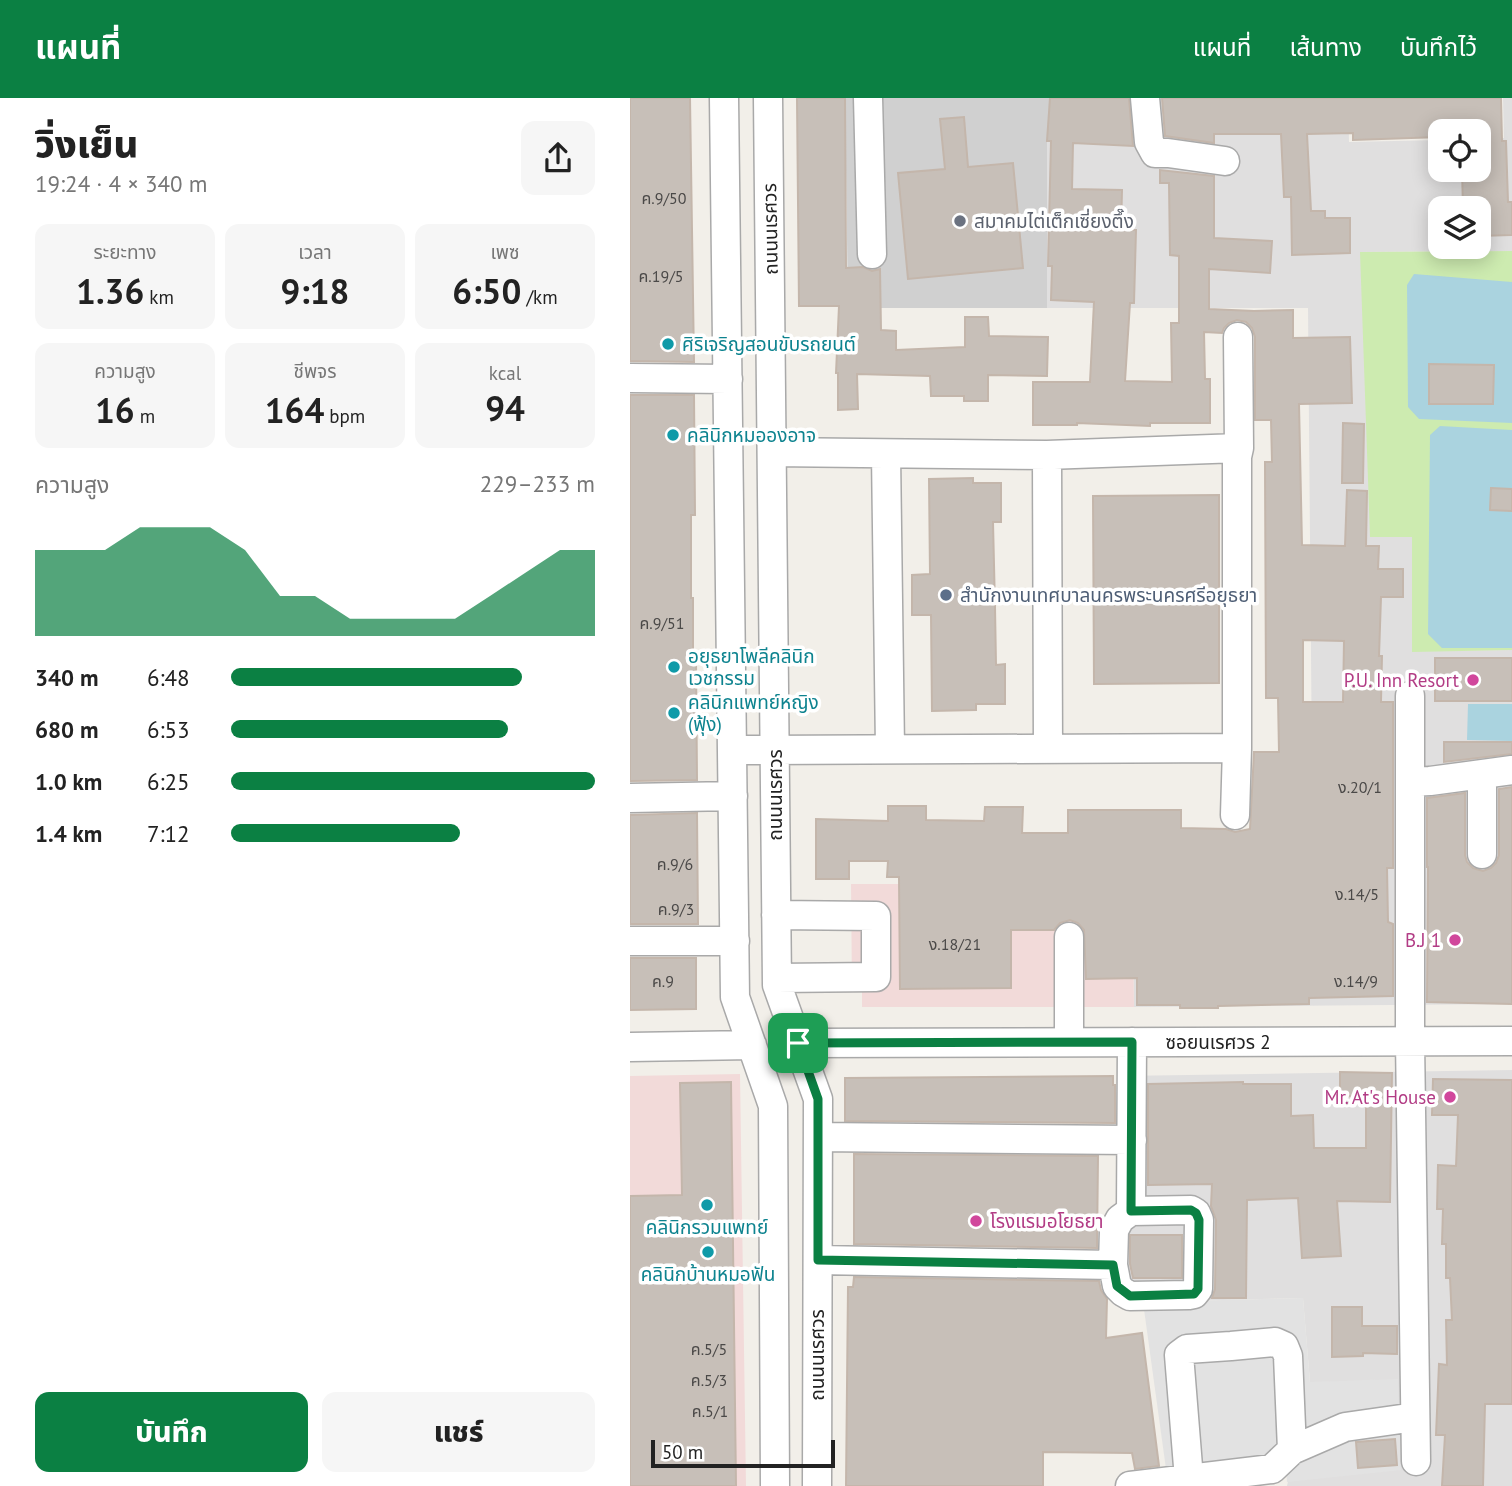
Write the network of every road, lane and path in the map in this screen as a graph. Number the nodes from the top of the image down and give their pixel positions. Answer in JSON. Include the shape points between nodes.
{"nodes":[{"id":1,"x":724,"y":98,"type":"edge"},
{"id":2,"x":768,"y":98,"type":"edge"},
{"id":3,"x":868,"y":98,"type":"edge"},
{"id":4,"x":1145,"y":98,"type":"edge"},
{"id":5,"x":1225,"y":161,"type":"dead end"},
{"id":6,"x":872,"y":254,"type":"dead end"},
{"id":7,"x":1238,"y":337,"type":"dead end"},
{"id":8,"x":630,"y":378,"type":"edge"},
{"id":9,"x":728,"y":379,"type":"junction"},
{"id":10,"x":1239,"y":448,"type":"junction"},
{"id":11,"x":772,"y":453,"type":"junction"},
{"id":12,"x":886,"y":454,"type":"junction"},
{"id":13,"x":1047,"y":455,"type":"junction"},
{"id":14,"x":1410,"y":696,"type":"dead end"},
{"id":15,"x":1048,"y":748,"type":"junction"},
{"id":16,"x":1237,"y":748,"type":"junction"},
{"id":17,"x":890,"y":749,"type":"junction"},
{"id":18,"x":733,"y":750,"type":"junction"},
{"id":19,"x":775,"y":750,"type":"junction"},
{"id":20,"x":1512,"y":770,"type":"edge"},
{"id":21,"x":1482,"y":774,"type":"junction"},
{"id":22,"x":1410,"y":782,"type":"junction"},
{"id":23,"x":733,"y":796,"type":"junction"},
{"id":24,"x":630,"y":798,"type":"edge"},
{"id":25,"x":1235,"y":815,"type":"dead end"},
{"id":26,"x":1482,"y":854,"type":"dead end"},
{"id":27,"x":776,"y":915,"type":"junction"},
{"id":28,"x":1069,"y":937,"type":"dead end"},
{"id":29,"x":735,"y":941,"type":"junction"},
{"id":30,"x":630,"y":942,"type":"edge"},
{"id":31,"x":777,"y":978,"type":"junction"},
{"id":32,"x":1410,"y":1041,"type":"junction"},
{"id":33,"x":1512,"y":1041,"type":"edge"},
{"id":34,"x":1069,"y":1042,"type":"junction"},
{"id":35,"x":1132,"y":1042,"type":"junction"},
{"id":36,"x":798,"y":1043,"type":"junction"},
{"id":37,"x":752,"y":1045,"type":"junction"},
{"id":38,"x":630,"y":1047,"type":"edge"},
{"id":39,"x":818,"y":1138,"type":"junction"},
{"id":40,"x":1132,"y":1140,"type":"junction"},
{"id":41,"x":1131,"y":1211,"type":"junction"},
{"id":42,"x":818,"y":1260,"type":"junction"},
{"id":43,"x":1113,"y":1265,"type":"junction"},
{"id":44,"x":1415,"y":1417,"type":"junction"},
{"id":45,"x":1416,"y":1461,"type":"dead end"},
{"id":46,"x":1278,"y":1468,"type":"edge"},
{"id":47,"x":1189,"y":1479,"type":"junction"},
{"id":48,"x":775,"y":1486,"type":"edge"},
{"id":49,"x":817,"y":1486,"type":"edge"},
{"id":50,"x":1130,"y":1486,"type":"edge"}],
"edges":[{"from":1,"to":9,"type":"street"},
{"from":2,"to":11,"type":"street","name":"ถนนนเรศวร"},
{"from":3,"to":6,"type":"street"},
{"from":4,"to":5,"type":"street","via":[[1154,153]]},
{"from":7,"to":10,"type":"street"},
{"from":8,"to":9,"type":"street"},
{"from":9,"to":18,"type":"street"},
{"from":10,"to":13,"type":"street"},
{"from":10,"to":16,"type":"street"},
{"from":11,"to":12,"type":"street"},
{"from":11,"to":19,"type":"street","name":"ถนนนเรศวร"},
{"from":12,"to":13,"type":"street"},
{"from":12,"to":17,"type":"street"},
{"from":13,"to":15,"type":"street"},
{"from":14,"to":22,"type":"street"},
{"from":15,"to":16,"type":"street"},
{"from":15,"to":17,"type":"street"},
{"from":16,"to":25,"type":"street"},
{"from":17,"to":19,"type":"street"},
{"from":18,"to":19,"type":"street"},
{"from":18,"to":23,"type":"street"},
{"from":19,"to":27,"type":"street","name":"ถนนนเรศวร"},
{"from":20,"to":21,"type":"street"},
{"from":21,"to":22,"type":"street"},
{"from":21,"to":26,"type":"street"},
{"from":22,"to":32,"type":"street"},
{"from":23,"to":24,"type":"street"},
{"from":23,"to":29,"type":"street"},
{"from":27,"to":31,"type":"street","name":"ถนนนเรศวร"},
{"from":27,"to":31,"type":"street","via":[[876,916],[876,977]]},
{"from":28,"to":34,"type":"street"},
{"from":29,"to":30,"type":"street"},
{"from":29,"to":37,"type":"street","via":[[735,997]]},
{"from":31,"to":36,"type":"street","name":"ถนนนเรศวร"},
{"from":32,"to":33,"type":"street","name":"ซอยนเรศวร 2"},
{"from":32,"to":35,"type":"street","name":"ซอยนเรศวร 2"},
{"from":32,"to":44,"type":"street"},
{"from":34,"to":35,"type":"street","name":"ซอยนเรศวร 2"},
{"from":34,"to":36,"type":"street","name":"ซอยนเรศวร 2"},
{"from":35,"to":40,"type":"street"},
{"from":36,"to":39,"type":"street","name":"ถนนนเรศวร","via":[[818,1099]]},
{"from":37,"to":38,"type":"street"},
{"from":37,"to":48,"type":"street","via":[[773,1106]]},
{"from":39,"to":40,"type":"street"},
{"from":39,"to":42,"type":"street","name":"ถนนนเรศวร"},
{"from":40,"to":41,"type":"street"},
{"from":41,"to":43,"type":"street","via":[[1114,1230]]},
{"from":41,"to":43,"type":"street","via":[[1196,1213],[1198,1289],[1189,1295],[1130,1296],[1117,1286]]},
{"from":42,"to":43,"type":"street"},
{"from":42,"to":49,"type":"street","name":"ถนนนเรศวร"},
{"from":44,"to":45,"type":"street"},
{"from":44,"to":46,"type":"street","via":[[1345,1427]]},
{"from":46,"to":47,"type":"street"},
{"from":46,"to":47,"type":"street","via":[[1288,1356],[1284,1346],[1275,1342],[1186,1349],[1179,1354],[1179,1364]]},
{"from":47,"to":50,"type":"street"}]}
